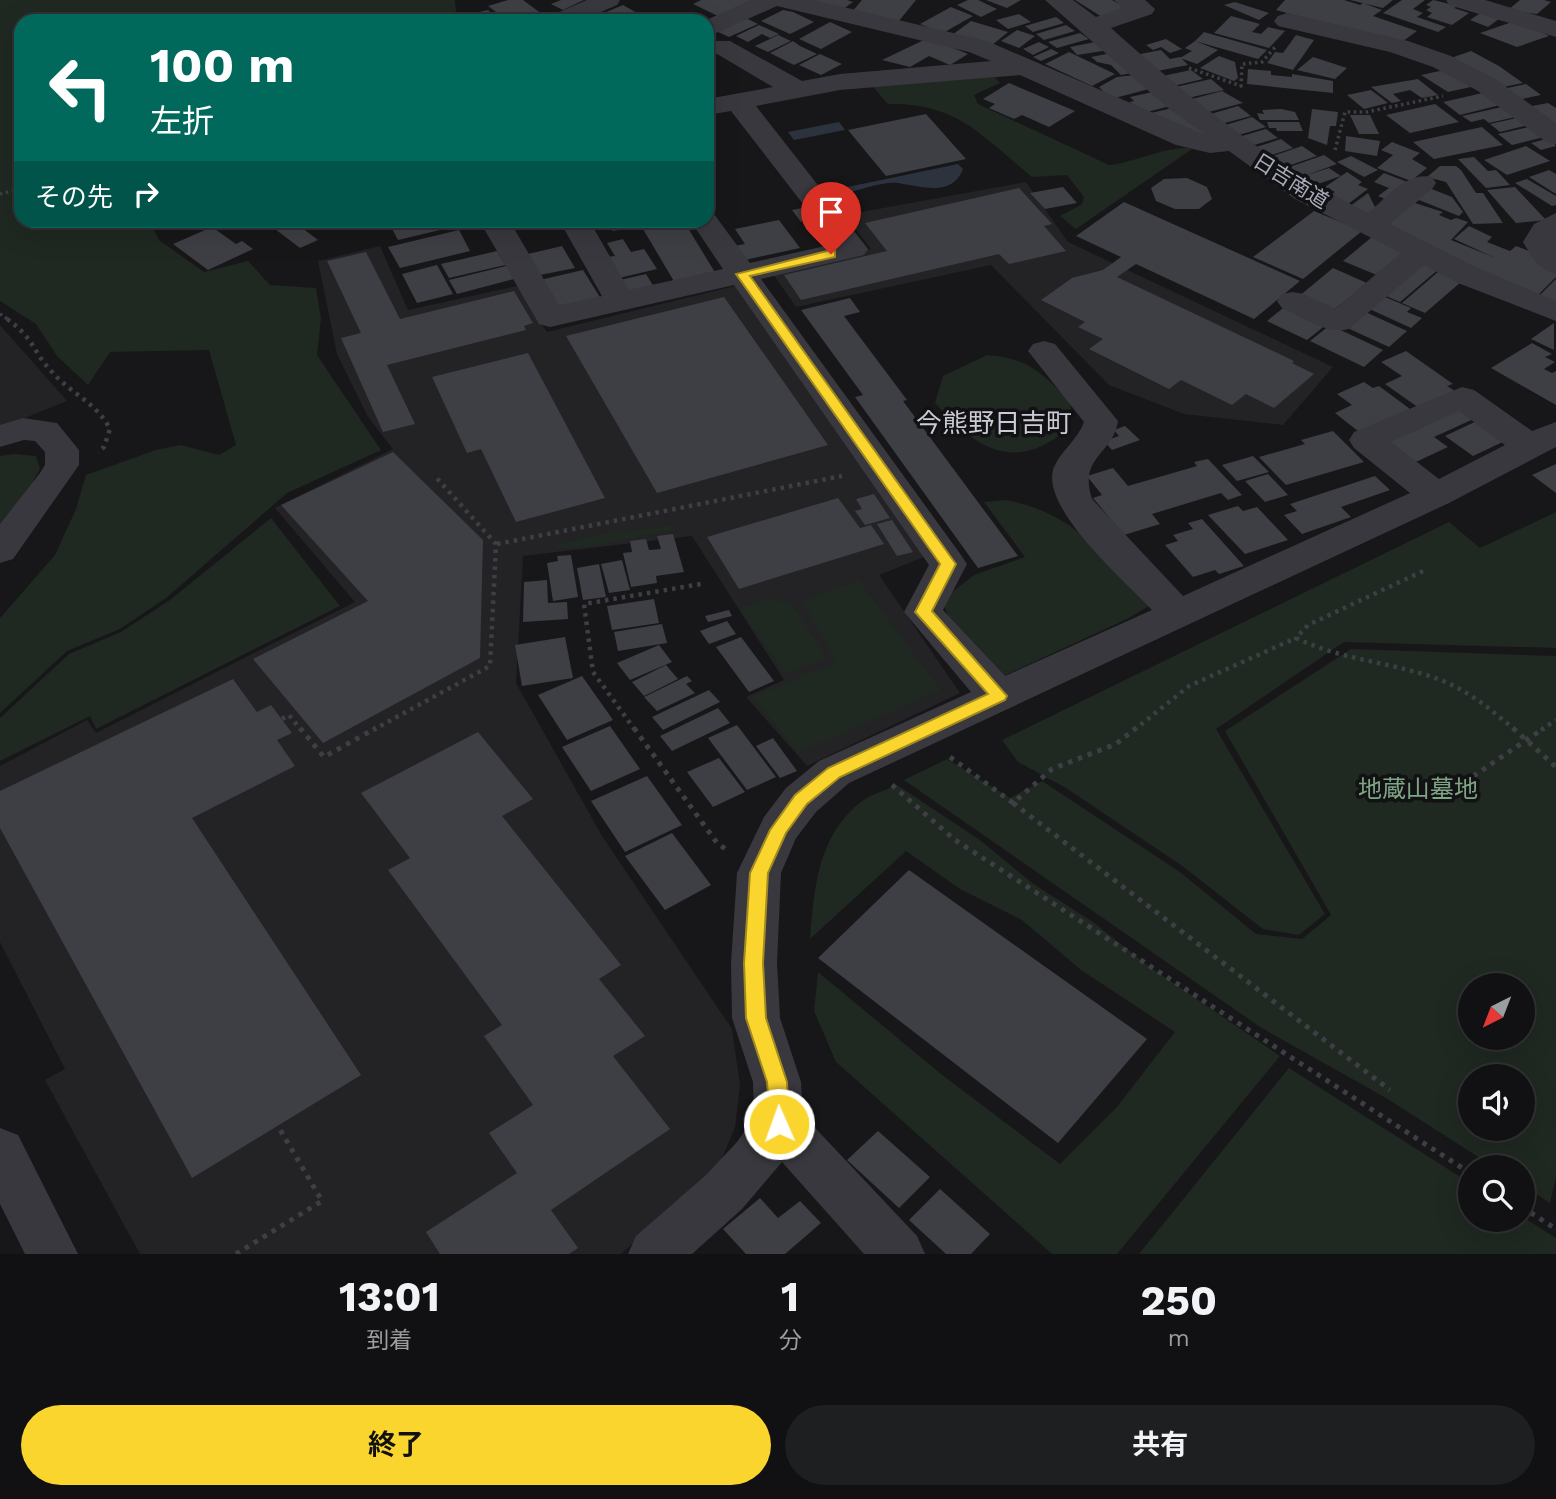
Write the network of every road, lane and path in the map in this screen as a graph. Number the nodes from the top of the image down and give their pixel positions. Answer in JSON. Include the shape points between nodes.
{"nodes":[{"id":1,"x":608,"y":0,"type":"edge"},
{"id":2,"x":771,"y":0,"type":"edge"},
{"id":3,"x":782,"y":0,"type":"edge"},
{"id":4,"x":1057,"y":0,"type":"edge"},
{"id":5,"x":1126,"y":0,"type":"edge"},
{"id":6,"x":1470,"y":2,"type":"edge"},
{"id":7,"x":575,"y":14,"type":"edge"},
{"id":8,"x":1291,"y":22,"type":"joint"},
{"id":9,"x":1093,"y":26,"type":"junction"},
{"id":10,"x":1556,"y":29,"type":"edge"},
{"id":11,"x":714,"y":38,"type":"edge"},
{"id":12,"x":1025,"y":67,"type":"junction"},
{"id":13,"x":1147,"y":76,"type":"junction"},
{"id":14,"x":1490,"y":87,"type":"junction"},
{"id":15,"x":795,"y":88,"type":"junction"},
{"id":16,"x":737,"y":100,"type":"junction"},
{"id":17,"x":714,"y":105,"type":"edge"},
{"id":18,"x":1556,"y":136,"type":"edge"},
{"id":19,"x":1230,"y":142,"type":"junction"},
{"id":20,"x":1335,"y":150,"type":"dead end"},
{"id":21,"x":1422,"y":183,"type":"dead end"},
{"id":22,"x":1556,"y":222,"type":"edge"},
{"id":23,"x":1370,"y":226,"type":"junction"},
{"id":24,"x":499,"y":228,"type":"edge"},
{"id":25,"x":579,"y":228,"type":"edge"},
{"id":26,"x":710,"y":228,"type":"edge"},
{"id":27,"x":1421,"y":252,"type":"junction"},
{"id":28,"x":1556,"y":265,"type":"edge"},
{"id":29,"x":742,"y":274,"type":"junction"},
{"id":30,"x":620,"y":301,"type":"junction"},
{"id":31,"x":1293,"y":301,"type":"dead end"},
{"id":32,"x":1556,"y":312,"type":"edge"},
{"id":33,"x":0,"y":314,"type":"edge"},
{"id":34,"x":1044,"y":351,"type":"dead end"},
{"id":35,"x":0,"y":436,"type":"edge"},
{"id":36,"x":1543,"y":439,"type":"edge"},
{"id":37,"x":62,"y":466,"type":"junction"},
{"id":38,"x":880,"y":468,"type":"junction"},
{"id":39,"x":434,"y":475,"type":"dead end"},
{"id":40,"x":1436,"y":495,"type":"junction"},
{"id":41,"x":496,"y":544,"type":"junction"},
{"id":42,"x":0,"y":550,"type":"edge"},
{"id":43,"x":1423,"y":571,"type":"dead end"},
{"id":44,"x":701,"y":584,"type":"dead end"},
{"id":45,"x":1178,"y":614,"type":"junction"},
{"id":46,"x":1296,"y":638,"type":"junction"},
{"id":47,"x":999,"y":696,"type":"junction"},
{"id":48,"x":282,"y":719,"type":"dead end"},
{"id":49,"x":1556,"y":720,"type":"edge"},
{"id":50,"x":928,"y":729,"type":"junction"},
{"id":51,"x":1525,"y":741,"type":"junction"},
{"id":52,"x":862,"y":760,"type":"junction"},
{"id":53,"x":1556,"y":767,"type":"edge"},
{"id":54,"x":1456,"y":788,"type":"dead end"},
{"id":55,"x":1013,"y":803,"type":"junction"},
{"id":56,"x":759,"y":873,"type":"junction"},
{"id":57,"x":1390,"y":1090,"type":"dead end"},
{"id":58,"x":779,"y":1124,"type":"junction"},
{"id":59,"x":278,"y":1126,"type":"dead end"},
{"id":60,"x":0,"y":1151,"type":"edge"},
{"id":61,"x":1458,"y":1165,"type":"edge"},
{"id":62,"x":1535,"y":1216,"type":"edge"},
{"id":63,"x":1556,"y":1229,"type":"edge"},
{"id":64,"x":52,"y":1254,"type":"edge"},
{"id":65,"x":236,"y":1254,"type":"edge"},
{"id":66,"x":654,"y":1254,"type":"edge"},
{"id":67,"x":899,"y":1254,"type":"edge"}],
"edges":[{"from":1,"to":7,"type":"street"},
{"from":2,"to":11,"type":"street"},
{"from":3,"to":12,"type":"street","via":[[978,46]]},
{"from":4,"to":9,"type":"street","name":"日吉南道"},
{"from":5,"to":9,"type":"street","via":[[1143,9]]},
{"from":6,"to":10,"type":"street"},
{"from":8,"to":13,"type":"path","via":[[1262,62],[1242,64],[1241,86],[1192,68]]},
{"from":8,"to":14,"type":"street","via":[[1414,51]]},
{"from":9,"to":13,"type":"street","name":"日吉南道"},
{"from":11,"to":15,"type":"street"},
{"from":12,"to":15,"type":"street"},
{"from":12,"to":19,"type":"street","via":[[1185,139],[1210,145]]},
{"from":13,"to":19,"type":"street","name":"日吉南道"},
{"from":14,"to":18,"type":"street"},
{"from":14,"to":20,"type":"path","via":[[1367,112],[1345,112]]},
{"from":15,"to":16,"type":"street"},
{"from":16,"to":17,"type":"street"},
{"from":16,"to":29,"type":"street","via":[[853,249]]},
{"from":19,"to":23,"type":"street","name":"日吉南道","via":[[1305,193]]},
{"from":21,"to":23,"type":"street"},
{"from":22,"to":28,"type":"street","via":[[1538,242]]},
{"from":23,"to":27,"type":"street","name":"日吉南道"},
{"from":24,"to":30,"type":"street","via":[[550,317]]},
{"from":25,"to":30,"type":"street"},
{"from":26,"to":29,"type":"street"},
{"from":27,"to":31,"type":"street","via":[[1338,322]]},
{"from":27,"to":32,"type":"street","name":"日吉南道"},
{"from":29,"to":30,"type":"street"},
{"from":29,"to":38,"type":"street"},
{"from":33,"to":37,"type":"path","via":[[27,333],[51,372],[103,415],[110,429],[104,447],[90,460]]},
{"from":34,"to":45,"type":"street","via":[[1101,421],[1071,468],[1069,483],[1077,507]]},
{"from":35,"to":37,"type":"street","via":[[23,429],[45,431],[62,450]]},
{"from":36,"to":40,"type":"street"},
{"from":36,"to":40,"type":"street","via":[[1462,397],[1366,440]]},
{"from":37,"to":42,"type":"street"},
{"from":38,"to":41,"type":"path"},
{"from":38,"to":47,"type":"street","via":[[948,564],[923,612]]},
{"from":39,"to":41,"type":"path"},
{"from":40,"to":45,"type":"street"},
{"from":41,"to":48,"type":"path","via":[[490,666],[324,757],[289,715]]},
{"from":43,"to":46,"type":"path","via":[[1308,625]]},
{"from":44,"to":56,"type":"path","via":[[584,604],[593,672],[717,843]]},
{"from":45,"to":47,"type":"street"},
{"from":46,"to":51,"type":"path","via":[[1338,654],[1441,680],[1475,699]]},
{"from":46,"to":55,"type":"path","via":[[1189,687],[1116,744],[1052,769]]},
{"from":47,"to":50,"type":"street"},
{"from":49,"to":51,"type":"path"},
{"from":50,"to":52,"type":"street"},
{"from":50,"to":55,"type":"path","via":[[949,756]]},
{"from":51,"to":53,"type":"path"},
{"from":51,"to":54,"type":"path"},
{"from":52,"to":56,"type":"street","via":[[834,772],[801,800],[779,830]]},
{"from":52,"to":61,"type":"path","via":[[955,840]]},
{"from":55,"to":57,"type":"path"},
{"from":56,"to":58,"type":"street","via":[[756,1018],[777,1082]]},
{"from":58,"to":66,"type":"street","via":[[724,1192]]},
{"from":58,"to":67,"type":"street"},
{"from":59,"to":65,"type":"path","via":[[322,1201]]},
{"from":60,"to":64,"type":"street"},
{"from":62,"to":63,"type":"path"}]}
